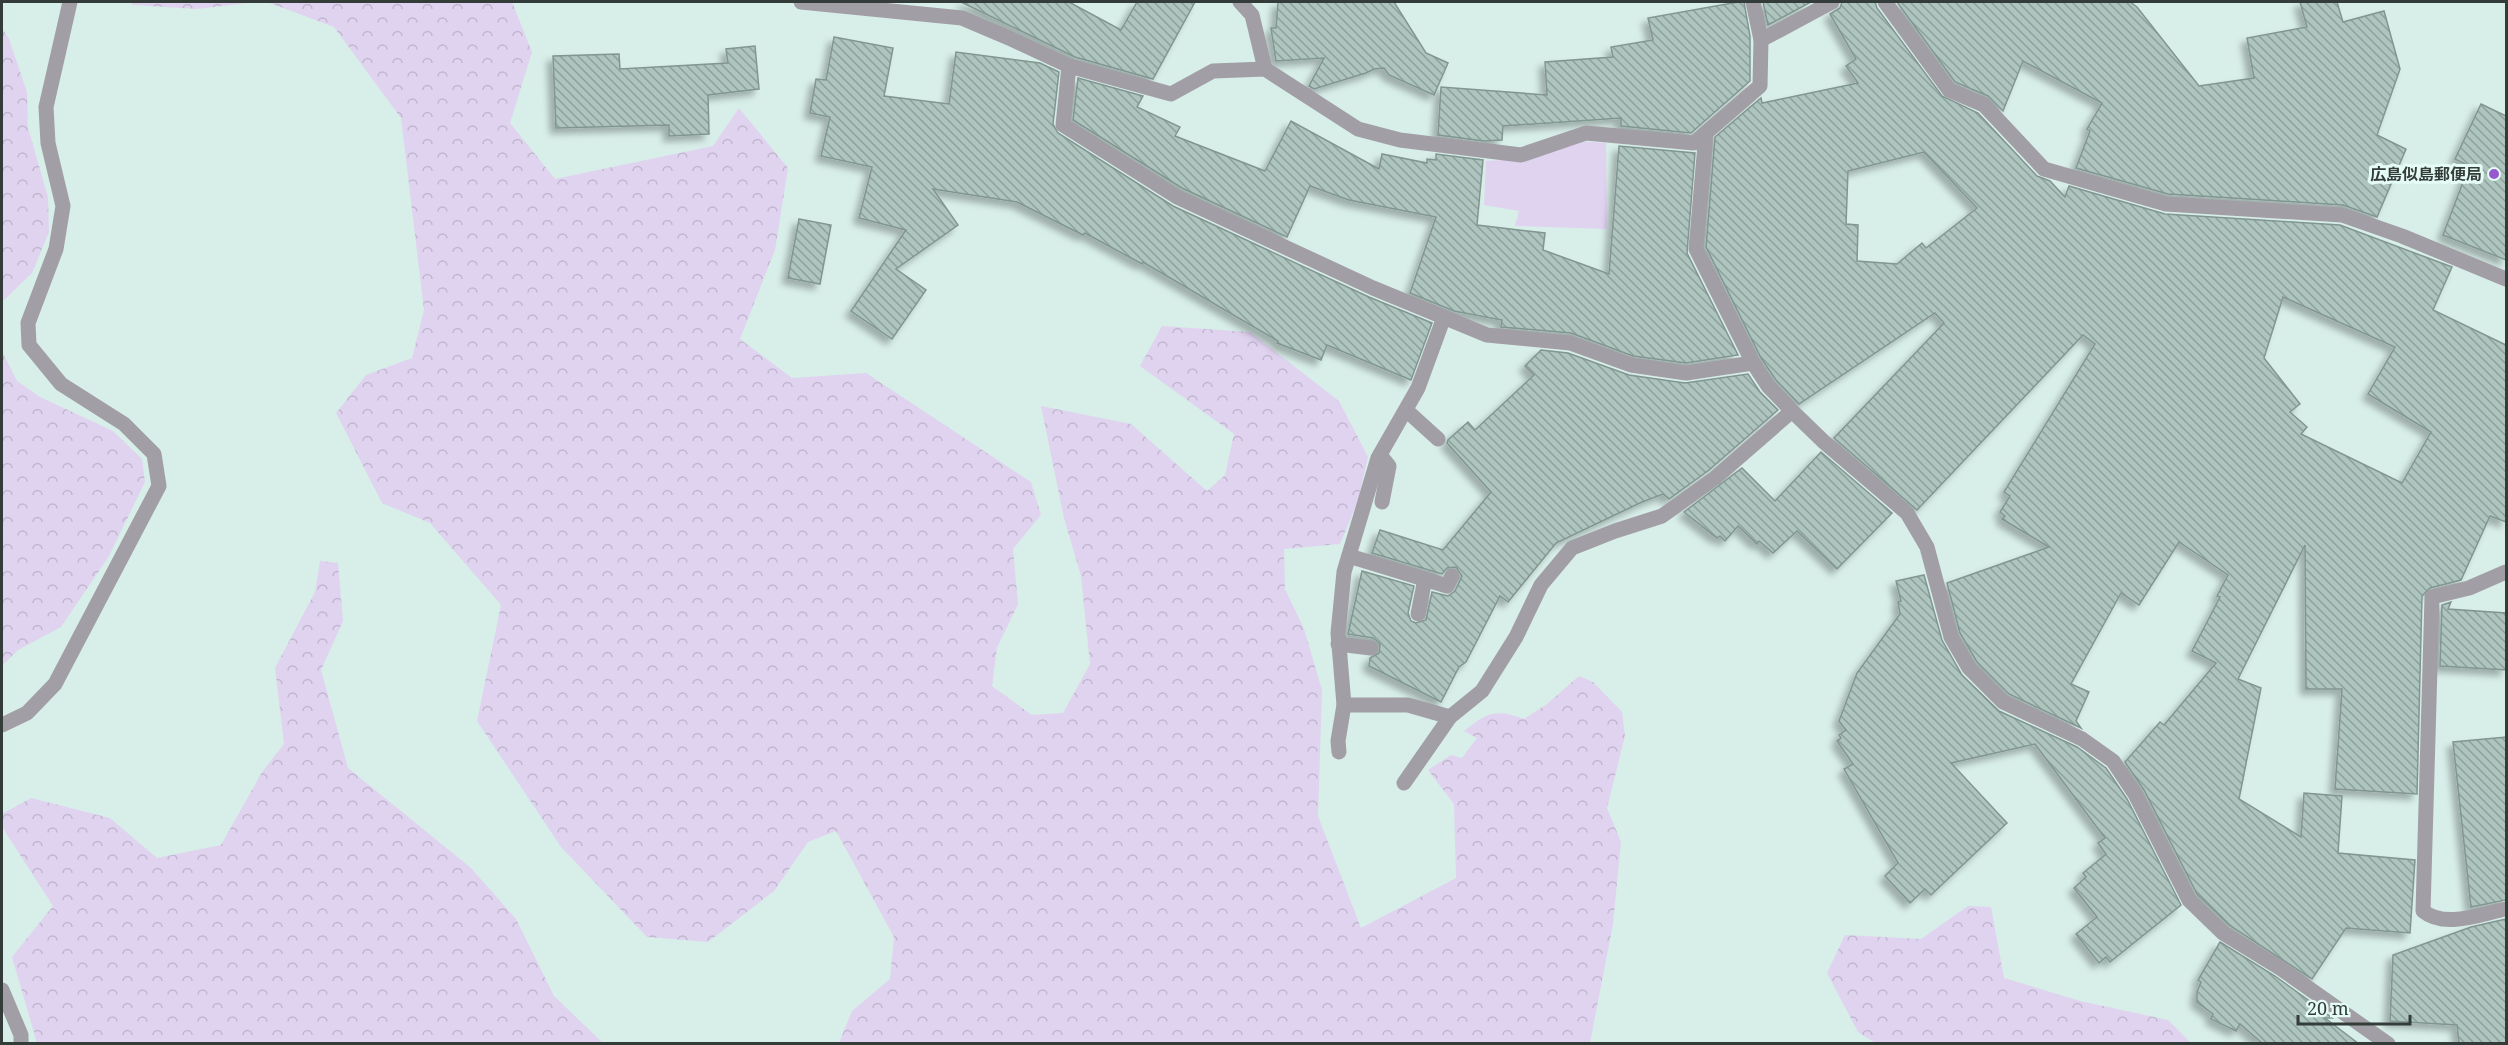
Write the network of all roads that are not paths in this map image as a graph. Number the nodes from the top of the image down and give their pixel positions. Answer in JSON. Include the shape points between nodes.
{"nodes":[{"id":1,"x":70,"y":2,"type":"edge"},
{"id":2,"x":801,"y":2,"type":"edge"},
{"id":3,"x":1240,"y":2,"type":"edge"},
{"id":4,"x":1753,"y":2,"type":"edge"},
{"id":5,"x":1832,"y":2,"type":"edge"},
{"id":6,"x":1885,"y":2,"type":"edge"},
{"id":7,"x":1761,"y":40,"type":"junction"},
{"id":8,"x":1068,"y":66,"type":"junction"},
{"id":9,"x":1265,"y":69,"type":"junction"},
{"id":10,"x":1706,"y":133,"type":"junction"},
{"id":11,"x":2506,"y":279,"type":"edge"},
{"id":12,"x":1444,"y":317,"type":"junction"},
{"id":13,"x":1753,"y":363,"type":"junction"},
{"id":14,"x":1406,"y":410,"type":"junction"},
{"id":15,"x":1792,"y":411,"type":"junction"},
{"id":16,"x":1438,"y":439,"type":"dead end"},
{"id":17,"x":1380,"y":455,"type":"junction"},
{"id":18,"x":1382,"y":502,"type":"dead end"},
{"id":19,"x":1349,"y":556,"type":"junction"},
{"id":20,"x":2506,"y":572,"type":"edge"},
{"id":21,"x":1452,"y":576,"type":"dead end"},
{"id":22,"x":1425,"y":579,"type":"junction"},
{"id":23,"x":1418,"y":614,"type":"dead end"},
{"id":24,"x":1338,"y":644,"type":"junction"},
{"id":25,"x":1371,"y":648,"type":"dead end"},
{"id":26,"x":1344,"y":705,"type":"junction"},
{"id":27,"x":1450,"y":717,"type":"junction"},
{"id":28,"x":2,"y":724,"type":"edge"},
{"id":29,"x":1339,"y":752,"type":"dead end"},
{"id":30,"x":1404,"y":783,"type":"dead end"},
{"id":31,"x":2506,"y":909,"type":"edge"},
{"id":32,"x":2,"y":990,"type":"edge"},
{"id":33,"x":21,"y":1044,"type":"edge"},
{"id":34,"x":2388,"y":1044,"type":"edge"}],
"edges":[{"from":1,"to":28,"type":"street","via":[[46,107],[48,143],[63,206],[56,249],[28,323],[29,345],[61,384],[124,424],[154,454],[159,486],[55,684],[27,713]]},
{"from":2,"to":8,"type":"street","via":[[962,18]]},
{"from":3,"to":9,"type":"street","via":[[1252,15]]},
{"from":4,"to":7,"type":"street"},
{"from":5,"to":7,"type":"street"},
{"from":6,"to":11,"type":"street","via":[[1949,90],[1984,105],[2044,169],[2166,204],[2342,215]]},
{"from":7,"to":10,"type":"street","via":[[1760,86]]},
{"from":8,"to":9,"type":"street","via":[[1171,94],[1213,71]]},
{"from":8,"to":12,"type":"street","via":[[1063,125],[1177,196]]},
{"from":9,"to":10,"type":"street","via":[[1358,129],[1400,140],[1521,154],[1586,133],[1694,143]]},
{"from":10,"to":13,"type":"street","via":[[1696,249]]},
{"from":12,"to":13,"type":"street","via":[[1487,335],[1570,343],[1632,365],[1686,374]]},
{"from":12,"to":14,"type":"street"},
{"from":13,"to":15,"type":"street"},
{"from":14,"to":16,"type":"street"},
{"from":14,"to":17,"type":"street"},
{"from":15,"to":27,"type":"street","via":[[1715,478],[1662,516],[1572,548],[1541,585],[1516,637],[1482,691]]},
{"from":15,"to":34,"type":"street","via":[[1907,513],[1927,546],[1951,637],[1969,668],[2003,702],[2082,739],[2113,761],[2136,794],[2189,900],[2223,933]]},
{"from":17,"to":18,"type":"street","via":[[1389,466]]},
{"from":17,"to":19,"type":"street"},
{"from":19,"to":22,"type":"street"},
{"from":19,"to":24,"type":"street"},
{"from":20,"to":31,"type":"street","via":[[2469,588],[2432,597],[2423,911],[2443,921]]},
{"from":21,"to":22,"type":"street","via":[[1447,586]]},
{"from":22,"to":23,"type":"street"},
{"from":24,"to":25,"type":"street"},
{"from":24,"to":26,"type":"street"},
{"from":26,"to":27,"type":"street","via":[[1408,705]]},
{"from":26,"to":29,"type":"street"},
{"from":27,"to":30,"type":"street"},
{"from":32,"to":33,"type":"street"}]}
